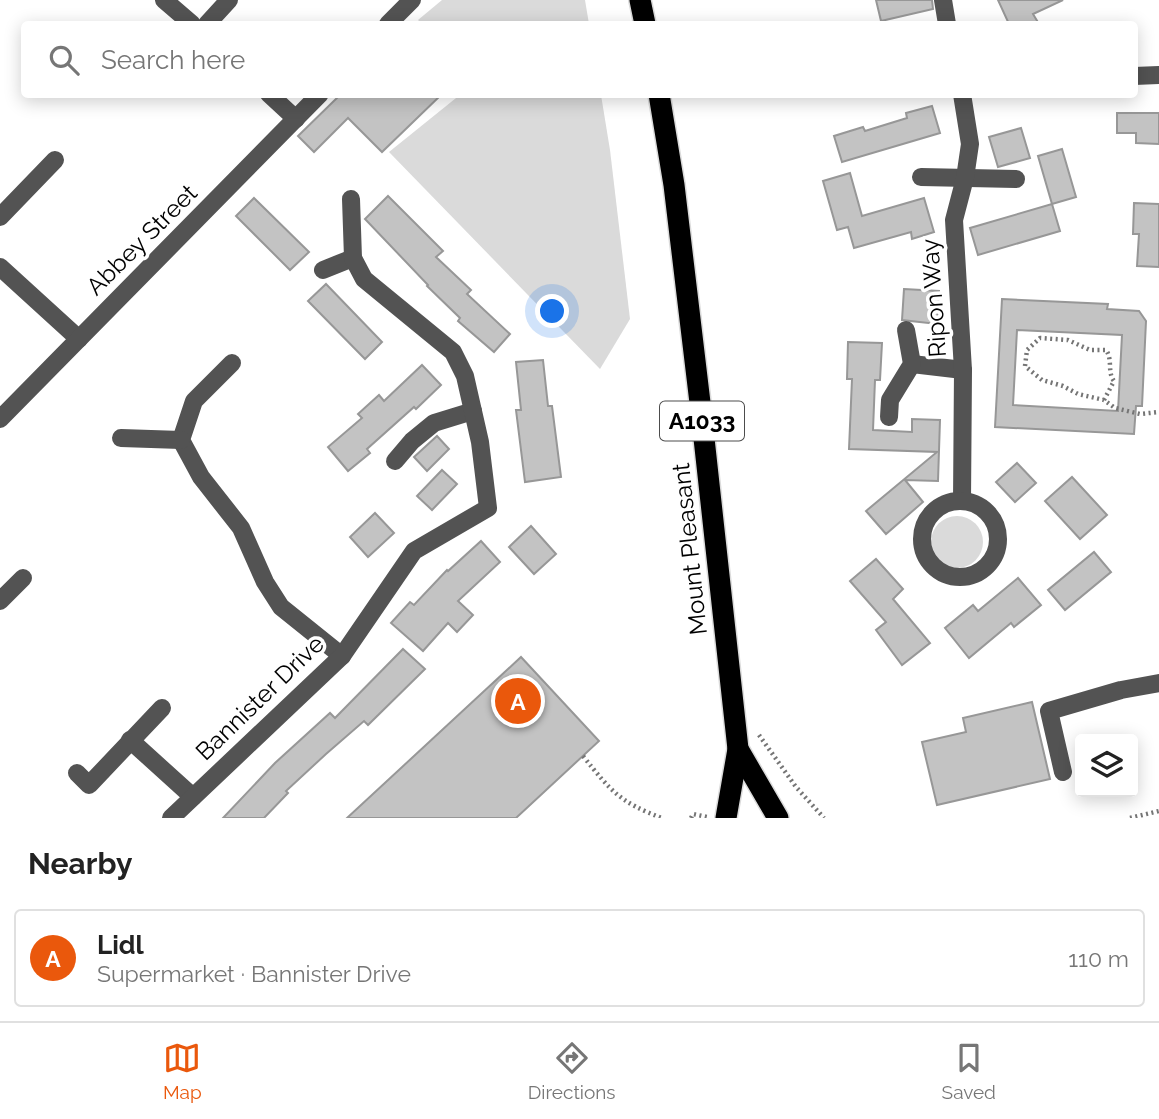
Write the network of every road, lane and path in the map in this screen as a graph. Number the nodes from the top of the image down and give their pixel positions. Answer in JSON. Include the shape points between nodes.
{"nodes":[{"id":1,"x":164,"y":0,"type":"edge"},
{"id":2,"x":229,"y":0,"type":"edge"},
{"id":3,"x":411,"y":0,"type":"edge"},
{"id":4,"x":640,"y":0,"type":"edge"},
{"id":5,"x":943,"y":0,"type":"edge"},
{"id":6,"x":188,"y":21,"type":"edge"},
{"id":7,"x":210,"y":21,"type":"edge"},
{"id":8,"x":391,"y":21,"type":"edge"},
{"id":9,"x":644,"y":21,"type":"edge"},
{"id":10,"x":946,"y":21,"type":"edge"},
{"id":11,"x":1159,"y":75,"type":"edge"},
{"id":12,"x":1138,"y":76,"type":"edge"},
{"id":13,"x":273,"y":98,"type":"edge"},
{"id":14,"x":316,"y":98,"type":"edge"},
{"id":15,"x":660,"y":98,"type":"edge"},
{"id":16,"x":963,"y":98,"type":"edge"},
{"id":17,"x":296,"y":119,"type":"junction"},
{"id":18,"x":55,"y":160,"type":"dead end"},
{"id":19,"x":921,"y":177,"type":"dead end"},
{"id":20,"x":965,"y":178,"type":"junction"},
{"id":21,"x":1016,"y":179,"type":"dead end"},
{"id":22,"x":351,"y":199,"type":"dead end"},
{"id":23,"x":0,"y":217,"type":"edge"},
{"id":24,"x":353,"y":258,"type":"junction"},
{"id":25,"x":0,"y":267,"type":"edge"},
{"id":26,"x":323,"y":270,"type":"dead end"},
{"id":27,"x":906,"y":330,"type":"dead end"},
{"id":28,"x":79,"y":339,"type":"junction"},
{"id":29,"x":232,"y":363,"type":"dead end"},
{"id":30,"x":912,"y":364,"type":"junction"},
{"id":31,"x":963,"y":370,"type":"junction"},
{"id":32,"x":1104,"y":400,"type":"junction"},
{"id":33,"x":473,"y":411,"type":"junction"},
{"id":34,"x":1159,"y":412,"type":"edge"},
{"id":35,"x":889,"y":417,"type":"dead end"},
{"id":36,"x":0,"y":419,"type":"edge"},
{"id":37,"x":121,"y":438,"type":"dead end"},
{"id":38,"x":181,"y":440,"type":"junction"},
{"id":39,"x":396,"y":461,"type":"dead end"},
{"id":40,"x":962,"y":501,"type":"junction"},
{"id":41,"x":23,"y":578,"type":"dead end"},
{"id":42,"x":0,"y":601,"type":"edge"},
{"id":43,"x":342,"y":656,"type":"junction"},
{"id":44,"x":1159,"y":683,"type":"edge"},
{"id":45,"x":162,"y":708,"type":"dead end"},
{"id":46,"x":130,"y":740,"type":"junction"},
{"id":47,"x":738,"y":749,"type":"junction"},
{"id":48,"x":583,"y":756,"type":"dead end"},
{"id":49,"x":1063,"y":772,"type":"dead end"},
{"id":50,"x":76,"y":773,"type":"dead end"},
{"id":51,"x":796,"y":787,"type":"dead end"},
{"id":52,"x":193,"y":797,"type":"junction"},
{"id":53,"x":1159,"y":811,"type":"edge"},
{"id":54,"x":171,"y":818,"type":"edge"},
{"id":55,"x":662,"y":818,"type":"edge"},
{"id":56,"x":726,"y":818,"type":"edge"},
{"id":57,"x":778,"y":818,"type":"edge"},
{"id":58,"x":824,"y":818,"type":"edge"},
{"id":59,"x":1129,"y":818,"type":"edge"}],
"edges":[{"from":1,"to":6,"type":"street"},
{"from":2,"to":7,"type":"street"},
{"from":3,"to":8,"type":"street"},
{"from":4,"to":9,"type":"highway"},
{"from":5,"to":10,"type":"street"},
{"from":11,"to":12,"type":"street"},
{"from":13,"to":17,"type":"street"},
{"from":14,"to":17,"type":"street","name":"Abbey Street"},
{"from":15,"to":47,"type":"highway","name":"Mount Pleasant","number":"A1033","via":[[674,185]]},
{"from":16,"to":20,"type":"street","name":"Ripon Way","via":[[970,144]]},
{"from":17,"to":28,"type":"street","name":"Abbey Street"},
{"from":18,"to":23,"type":"street"},
{"from":19,"to":20,"type":"street"},
{"from":20,"to":21,"type":"street"},
{"from":20,"to":31,"type":"street","name":"Ripon Way","via":[[954,220]]},
{"from":22,"to":24,"type":"street"},
{"from":24,"to":26,"type":"street"},
{"from":24,"to":33,"type":"street","name":"Bannister Drive","via":[[364,279],[453,352],[465,376]]},
{"from":25,"to":28,"type":"street"},
{"from":27,"to":30,"type":"street"},
{"from":28,"to":36,"type":"street","name":"Abbey Street"},
{"from":29,"to":38,"type":"street","via":[[194,401]]},
{"from":30,"to":31,"type":"street"},
{"from":30,"to":35,"type":"street","via":[[890,400]]},
{"from":31,"to":40,"type":"street","name":"Ripon Way"},
{"from":32,"to":32,"type":"path","via":[[1042,380],[1025,366],[1027,350],[1040,338],[1106,350],[1114,381]]},
{"from":32,"to":34,"type":"path","via":[[1140,414]]},
{"from":33,"to":39,"type":"street","via":[[434,423]]},
{"from":33,"to":43,"type":"street","name":"Bannister Drive","via":[[488,508],[414,551]]},
{"from":37,"to":38,"type":"street"},
{"from":38,"to":43,"type":"street","via":[[201,477],[241,528],[281,607]]},
{"from":40,"to":40,"type":"street","via":[[985,510],[998,532],[998,545],[994,556],[976,573],[951,576],[930,562],[922,539],[930,516],[950,502]]},
{"from":41,"to":42,"type":"street"},
{"from":43,"to":52,"type":"street","name":"Bannister Drive"},
{"from":44,"to":49,"type":"street","via":[[1049,711]]},
{"from":45,"to":46,"type":"street"},
{"from":46,"to":50,"type":"street","via":[[89,785]]},
{"from":46,"to":52,"type":"street"},
{"from":47,"to":56,"type":"highway","number":"A1033"},
{"from":47,"to":57,"type":"highway","number":"A1033"},
{"from":48,"to":55,"type":"path","via":[[617,796]]},
{"from":51,"to":58,"type":"path"},
{"from":52,"to":54,"type":"street","name":"Bannister Drive"},
{"from":53,"to":59,"type":"path"}]}
